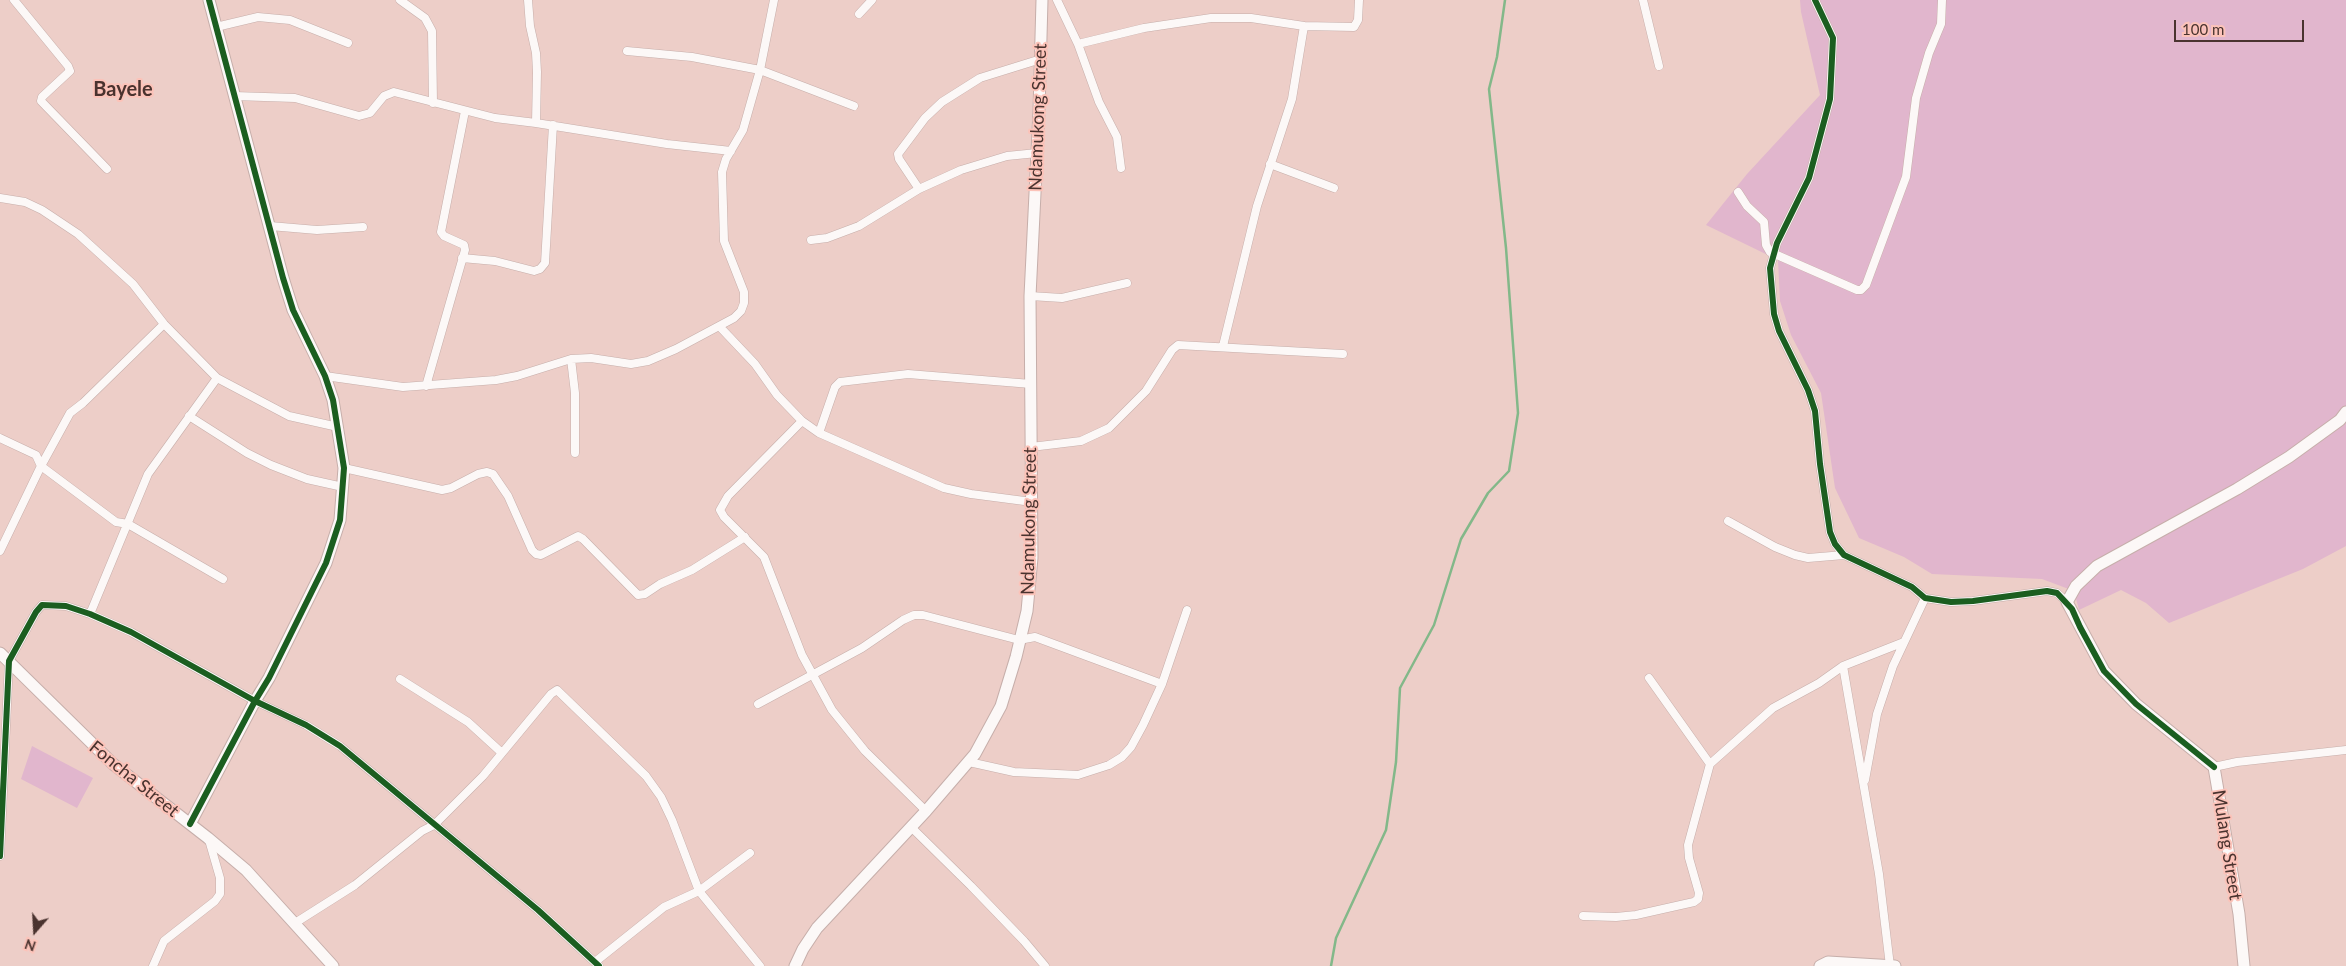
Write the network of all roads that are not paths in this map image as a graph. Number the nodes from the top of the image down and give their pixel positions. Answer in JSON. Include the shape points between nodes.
{"nodes":[{"id":1,"x":14,"y":0,"type":"edge"},
{"id":2,"x":208,"y":0,"type":"edge"},
{"id":3,"x":400,"y":0,"type":"edge"},
{"id":4,"x":528,"y":0,"type":"edge"},
{"id":5,"x":774,"y":0,"type":"edge"},
{"id":6,"x":872,"y":0,"type":"edge"},
{"id":7,"x":1042,"y":0,"type":"edge"},
{"id":8,"x":1057,"y":0,"type":"edge"},
{"id":9,"x":1359,"y":0,"type":"edge"},
{"id":10,"x":1644,"y":0,"type":"edge"},
{"id":11,"x":1815,"y":0,"type":"edge"},
{"id":12,"x":1942,"y":0,"type":"edge"},
{"id":13,"x":859,"y":14,"type":"dead end"},
{"id":14,"x":1304,"y":26,"type":"junction"},
{"id":15,"x":216,"y":27,"type":"junction"},
{"id":16,"x":348,"y":43,"type":"dead end"},
{"id":17,"x":1078,"y":44,"type":"junction"},
{"id":18,"x":627,"y":51,"type":"dead end"},
{"id":19,"x":1041,"y":59,"type":"junction"},
{"id":20,"x":1659,"y":66,"type":"dead end"},
{"id":21,"x":760,"y":70,"type":"junction"},
{"id":22,"x":234,"y":96,"type":"junction"},
{"id":23,"x":433,"y":103,"type":"junction"},
{"id":24,"x":854,"y":106,"type":"dead end"},
{"id":25,"x":465,"y":111,"type":"junction"},
{"id":26,"x":536,"y":122,"type":"junction"},
{"id":27,"x":553,"y":126,"type":"junction"},
{"id":28,"x":731,"y":151,"type":"junction"},
{"id":29,"x":1037,"y":153,"type":"junction"},
{"id":30,"x":1270,"y":164,"type":"junction"},
{"id":31,"x":1121,"y":168,"type":"dead end"},
{"id":32,"x":107,"y":169,"type":"dead end"},
{"id":33,"x":1334,"y":188,"type":"dead end"},
{"id":34,"x":919,"y":189,"type":"junction"},
{"id":35,"x":1738,"y":192,"type":"dead end"},
{"id":36,"x":0,"y":198,"type":"edge"},
{"id":37,"x":270,"y":226,"type":"junction"},
{"id":38,"x":363,"y":227,"type":"dead end"},
{"id":39,"x":811,"y":240,"type":"dead end"},
{"id":40,"x":1773,"y":253,"type":"junction"},
{"id":41,"x":462,"y":258,"type":"junction"},
{"id":42,"x":1127,"y":283,"type":"dead end"},
{"id":43,"x":1030,"y":296,"type":"junction"},
{"id":44,"x":164,"y":324,"type":"junction"},
{"id":45,"x":720,"y":327,"type":"junction"},
{"id":46,"x":1223,"y":346,"type":"junction"},
{"id":47,"x":1343,"y":354,"type":"dead end"},
{"id":48,"x":571,"y":359,"type":"junction"},
{"id":49,"x":325,"y":376,"type":"junction"},
{"id":50,"x":217,"y":378,"type":"junction"},
{"id":51,"x":1030,"y":384,"type":"junction"},
{"id":52,"x":426,"y":386,"type":"junction"},
{"id":53,"x":2346,"y":412,"type":"edge"},
{"id":54,"x":189,"y":416,"type":"junction"},
{"id":55,"x":802,"y":421,"type":"junction"},
{"id":56,"x":338,"y":427,"type":"junction"},
{"id":57,"x":819,"y":433,"type":"junction"},
{"id":58,"x":0,"y":438,"type":"edge"},
{"id":59,"x":1031,"y":447,"type":"junction"},
{"id":60,"x":575,"y":453,"type":"dead end"},
{"id":61,"x":41,"y":466,"type":"junction"},
{"id":62,"x":344,"y":468,"type":"junction"},
{"id":63,"x":343,"y":488,"type":"junction"},
{"id":64,"x":1032,"y":502,"type":"junction"},
{"id":65,"x":1728,"y":521,"type":"dead end"},
{"id":66,"x":128,"y":524,"type":"junction"},
{"id":67,"x":745,"y":537,"type":"junction"},
{"id":68,"x":0,"y":551,"type":"edge"},
{"id":69,"x":1844,"y":555,"type":"junction"},
{"id":70,"x":222,"y":579,"type":"dead end"},
{"id":71,"x":1925,"y":598,"type":"junction"},
{"id":72,"x":2067,"y":602,"type":"junction"},
{"id":73,"x":1187,"y":610,"type":"dead end"},
{"id":74,"x":90,"y":614,"type":"junction"},
{"id":75,"x":1019,"y":640,"type":"junction"},
{"id":76,"x":1904,"y":642,"type":"junction"},
{"id":77,"x":4,"y":657,"type":"edge"},
{"id":78,"x":1843,"y":666,"type":"junction"},
{"id":79,"x":813,"y":674,"type":"junction"},
{"id":80,"x":1649,"y":678,"type":"dead end"},
{"id":81,"x":400,"y":679,"type":"dead end"},
{"id":82,"x":1162,"y":684,"type":"junction"},
{"id":83,"x":255,"y":701,"type":"junction"},
{"id":84,"x":758,"y":704,"type":"dead end"},
{"id":85,"x":2346,"y":750,"type":"edge"},
{"id":86,"x":502,"y":753,"type":"junction"},
{"id":87,"x":969,"y":762,"type":"junction"},
{"id":88,"x":1710,"y":764,"type":"junction"},
{"id":89,"x":2214,"y":767,"type":"junction"},
{"id":90,"x":1864,"y":787,"type":"junction"},
{"id":91,"x":926,"y":811,"type":"junction"},
{"id":92,"x":190,"y":824,"type":"junction"},
{"id":93,"x":434,"y":825,"type":"junction"},
{"id":94,"x":911,"y":827,"type":"junction"},
{"id":95,"x":208,"y":838,"type":"junction"},
{"id":96,"x":750,"y":853,"type":"dead end"},
{"id":97,"x":0,"y":856,"type":"edge"},
{"id":98,"x":699,"y":891,"type":"junction"},
{"id":99,"x":1583,"y":916,"type":"dead end"},
{"id":100,"x":295,"y":923,"type":"junction"},
{"id":101,"x":597,"y":964,"type":"edge"},
{"id":102,"x":153,"y":966,"type":"edge"},
{"id":103,"x":333,"y":966,"type":"edge"},
{"id":104,"x":760,"y":966,"type":"edge"},
{"id":105,"x":796,"y":966,"type":"edge"},
{"id":106,"x":1045,"y":966,"type":"edge"},
{"id":107,"x":1820,"y":966,"type":"edge"},
{"id":108,"x":1890,"y":966,"type":"edge"},
{"id":109,"x":1895,"y":966,"type":"edge"},
{"id":110,"x":2244,"y":966,"type":"edge"}],
"edges":[{"from":1,"to":32,"type":"street","via":[[70,71],[41,101]]},
{"from":2,"to":15,"type":"street"},
{"from":3,"to":23,"type":"street","via":[[425,18],[432,31]]},
{"from":4,"to":26,"type":"street","via":[[536,53]]},
{"from":5,"to":21,"type":"street"},
{"from":6,"to":13,"type":"street"},
{"from":7,"to":19,"type":"street","name":"Ndamukong Street"},
{"from":8,"to":17,"type":"street"},
{"from":9,"to":14,"type":"street","via":[[1358,20],[1354,27]]},
{"from":10,"to":20,"type":"street"},
{"from":11,"to":40,"type":"street","via":[[1833,38],[1830,99],[1809,178]]},
{"from":12,"to":40,"type":"street","via":[[1941,24],[1916,98],[1906,176],[1866,285],[1857,290]]},
{"from":14,"to":17,"type":"street","via":[[1250,18],[1211,18],[1144,28]]},
{"from":14,"to":30,"type":"street","via":[[1296,80]]},
{"from":15,"to":16,"type":"street","via":[[258,16],[290,20]]},
{"from":15,"to":22,"type":"street"},
{"from":17,"to":31,"type":"street","via":[[1099,102],[1117,137]]},
{"from":18,"to":21,"type":"street","via":[[700,58]]},
{"from":19,"to":29,"type":"street","name":"Ndamukong Street"},
{"from":19,"to":34,"type":"street","via":[[980,78],[942,102],[925,118],[898,154]]},
{"from":21,"to":24,"type":"street"},
{"from":21,"to":28,"type":"street","via":[[743,130]]},
{"from":22,"to":23,"type":"street","via":[[295,98],[359,116],[370,113],[388,92]]},
{"from":22,"to":37,"type":"street"},
{"from":23,"to":25,"type":"street"},
{"from":25,"to":26,"type":"street"},
{"from":25,"to":41,"type":"street","via":[[441,232],[464,245]]},
{"from":26,"to":27,"type":"street"},
{"from":27,"to":28,"type":"street"},
{"from":27,"to":41,"type":"street","via":[[545,263],[540,270],[534,271],[495,260]]},
{"from":28,"to":45,"type":"street","via":[[722,172],[724,241],[744,292],[744,302],[741,311]]},
{"from":29,"to":34,"type":"street","via":[[985,162]]},
{"from":29,"to":43,"type":"street","name":"Ndamukong Street"},
{"from":30,"to":33,"type":"street"},
{"from":30,"to":46,"type":"street","via":[[1254,215]]},
{"from":34,"to":39,"type":"street","via":[[859,226],[827,238]]},
{"from":35,"to":40,"type":"street","via":[[1764,222],[1766,245]]},
{"from":36,"to":44,"type":"street","via":[[25,202],[78,234],[133,284]]},
{"from":37,"to":38,"type":"street","via":[[317,230]]},
{"from":37,"to":49,"type":"street","via":[[293,310]]},
{"from":40,"to":69,"type":"street","via":[[1770,276],[1774,314],[1782,342],[1812,401],[1830,532]]},
{"from":41,"to":52,"type":"street"},
{"from":42,"to":43,"type":"street","via":[[1062,298]]},
{"from":43,"to":51,"type":"street","name":"Ndamukong Street"},
{"from":44,"to":50,"type":"street"},
{"from":44,"to":61,"type":"street","via":[[70,413]]},
{"from":45,"to":48,"type":"street","via":[[648,361],[631,364],[590,358]]},
{"from":45,"to":55,"type":"street"},
{"from":46,"to":47,"type":"street"},
{"from":46,"to":59,"type":"street","via":[[1178,345],[1140,398],[1108,428],[1080,442]]},
{"from":48,"to":52,"type":"street","via":[[517,376]]},
{"from":48,"to":60,"type":"street","via":[[575,393]]},
{"from":49,"to":52,"type":"street","via":[[387,386]]},
{"from":49,"to":56,"type":"street","via":[[334,400]]},
{"from":50,"to":54,"type":"street"},
{"from":50,"to":56,"type":"street","via":[[289,416]]},
{"from":51,"to":57,"type":"street","via":[[908,374],[840,382],[835,387]]},
{"from":51,"to":59,"type":"street","name":"Ndamukong Street"},
{"from":53,"to":72,"type":"street","via":[[2340,420],[2289,457],[2097,566],[2076,586]]},
{"from":54,"to":63,"type":"street","via":[[271,465],[300,477]]},
{"from":54,"to":66,"type":"street","via":[[148,474]]},
{"from":55,"to":57,"type":"street"},
{"from":55,"to":67,"type":"street","via":[[722,503],[720,510],[724,517]]},
{"from":56,"to":62,"type":"street"},
{"from":57,"to":64,"type":"street","via":[[944,488]]},
{"from":58,"to":61,"type":"street","via":[[36,455]]},
{"from":59,"to":64,"type":"street","name":"Ndamukong Street"},
{"from":61,"to":66,"type":"street","via":[[106,516]]},
{"from":61,"to":68,"type":"street"},
{"from":62,"to":63,"type":"street"},
{"from":62,"to":67,"type":"street","via":[[442,490],[478,474],[493,474],[508,496],[536,554],[578,536],[638,594],[645,594],[699,566]]},
{"from":63,"to":83,"type":"street","via":[[340,520],[326,563]]},
{"from":64,"to":75,"type":"street","name":"Ndamukong Street","via":[[1030,588]]},
{"from":65,"to":69,"type":"street","via":[[1796,555],[1823,558]]},
{"from":66,"to":70,"type":"street"},
{"from":66,"to":74,"type":"street"},
{"from":67,"to":79,"type":"street","via":[[764,557],[781,607]]},
{"from":69,"to":71,"type":"street","via":[[1912,587]]},
{"from":71,"to":72,"type":"street","via":[[1974,601],[2046,591],[2057,593]]},
{"from":71,"to":76,"type":"street"},
{"from":72,"to":89,"type":"street","via":[[2104,670],[2136,704]]},
{"from":73,"to":82,"type":"street"},
{"from":74,"to":77,"type":"street","via":[[66,606],[42,605]]},
{"from":74,"to":83,"type":"street","via":[[132,632]]},
{"from":75,"to":79,"type":"street","via":[[914,615]]},
{"from":75,"to":82,"type":"street","via":[[1035,637]]},
{"from":75,"to":87,"type":"street","name":"Ndamukong Street","via":[[1001,706]]},
{"from":76,"to":78,"type":"street"},
{"from":76,"to":90,"type":"street","via":[[1877,714]]},
{"from":77,"to":92,"type":"street","name":"Foncha Street","via":[[113,764]]},
{"from":77,"to":97,"type":"street"},
{"from":78,"to":88,"type":"street","via":[[1773,708]]},
{"from":78,"to":90,"type":"street"},
{"from":79,"to":84,"type":"street"},
{"from":79,"to":91,"type":"street","via":[[844,727]]},
{"from":80,"to":88,"type":"street"},
{"from":81,"to":86,"type":"street","via":[[468,722]]},
{"from":82,"to":87,"type":"street","via":[[1131,747],[1109,765],[1078,775],[1064,775],[1001,770]]},
{"from":83,"to":92,"type":"street"},
{"from":83,"to":93,"type":"street","via":[[284,713],[340,746]]},
{"from":85,"to":89,"type":"street","name":"Mulang Street"},
{"from":86,"to":93,"type":"street"},
{"from":86,"to":98,"type":"street","via":[[557,690],[646,776],[661,797]]},
{"from":87,"to":91,"type":"street","name":"Ndamukong Street"},
{"from":88,"to":99,"type":"street","via":[[1688,845],[1698,899],[1616,918]]},
{"from":89,"to":110,"type":"street","name":"Mulang Street","via":[[2239,914]]},
{"from":90,"to":108,"type":"street"},
{"from":91,"to":94,"type":"street","name":"Ndamukong Street"},
{"from":92,"to":95,"type":"street","name":"Foncha Street"},
{"from":93,"to":100,"type":"street","via":[[355,885]]},
{"from":93,"to":101,"type":"street","via":[[538,910]]},
{"from":94,"to":105,"type":"street","name":"Ndamukong Street","via":[[817,928]]},
{"from":94,"to":106,"type":"street"},
{"from":95,"to":100,"type":"street","name":"Foncha Street","via":[[246,870]]},
{"from":95,"to":102,"type":"street","via":[[220,878],[220,894],[164,941]]},
{"from":96,"to":98,"type":"street"},
{"from":98,"to":101,"type":"street","via":[[664,907]]},
{"from":98,"to":104,"type":"street"},
{"from":100,"to":103,"type":"street","name":"Foncha Street"},
{"from":107,"to":108,"type":"street","via":[[1828,962]]},
{"from":108,"to":109,"type":"street"}]}
